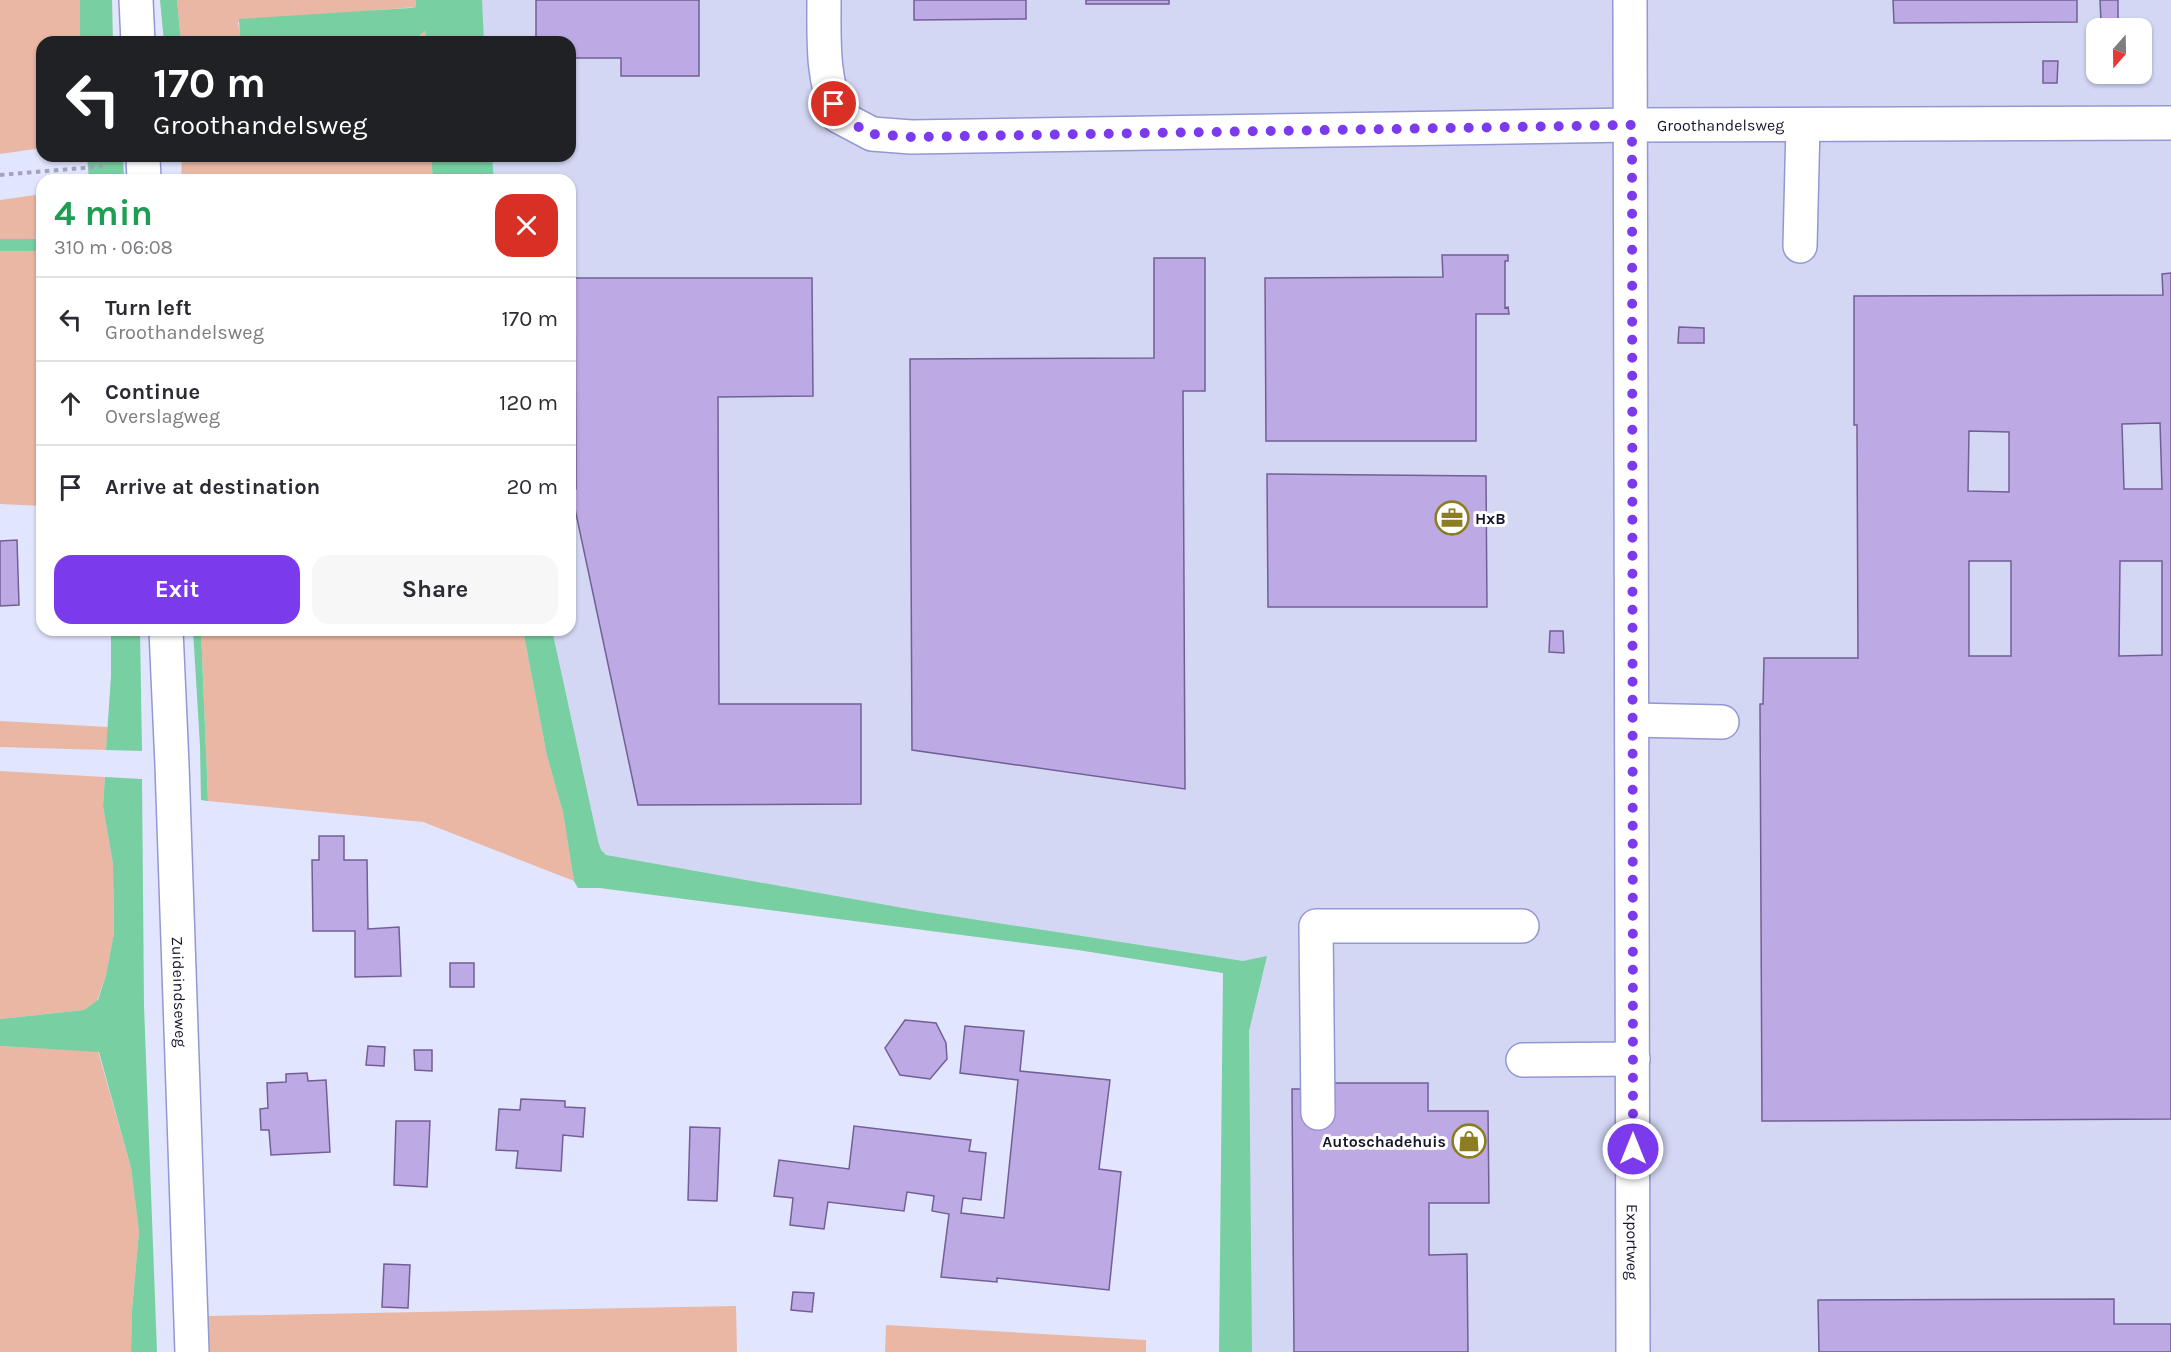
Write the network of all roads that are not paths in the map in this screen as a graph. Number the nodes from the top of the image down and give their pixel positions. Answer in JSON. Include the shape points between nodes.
{"nodes":[{"id":1,"x":136,"y":0,"type":"edge"},
{"id":2,"x":824,"y":0,"type":"edge"},
{"id":3,"x":1630,"y":0,"type":"edge"},
{"id":4,"x":138,"y":36,"type":"edge"},
{"id":5,"x":2171,"y":123,"type":"edge"},
{"id":6,"x":1803,"y":124,"type":"junction"},
{"id":7,"x":1632,"y":125,"type":"junction"},
{"id":8,"x":1800,"y":246,"type":"dead end"},
{"id":9,"x":166,"y":636,"type":"edge"},
{"id":10,"x":1633,"y":720,"type":"junction"},
{"id":11,"x":1722,"y":722,"type":"dead end"},
{"id":12,"x":1522,"y":926,"type":"dead end"},
{"id":13,"x":1633,"y":1059,"type":"junction"},
{"id":14,"x":1522,"y":1060,"type":"dead end"},
{"id":15,"x":1318,"y":1113,"type":"dead end"},
{"id":16,"x":192,"y":1352,"type":"edge"},
{"id":17,"x":1633,"y":1352,"type":"edge"}],
"edges":[{"from":1,"to":4,"type":"street"},
{"from":2,"to":7,"type":"street","name":"Groothandelsweg","via":[[824,62],[829,92],[838,116],[872,134],[911,137]]},
{"from":3,"to":7,"type":"street","name":"Exportweg"},
{"from":5,"to":6,"type":"street","name":"Groothandelsweg"},
{"from":6,"to":7,"type":"street","name":"Groothandelsweg"},
{"from":6,"to":8,"type":"street"},
{"from":7,"to":10,"type":"street","name":"Exportweg"},
{"from":9,"to":16,"type":"street","name":"Zuideindseweg"},
{"from":10,"to":11,"type":"street"},
{"from":10,"to":13,"type":"street","name":"Exportweg"},
{"from":12,"to":15,"type":"street","via":[[1316,926]]},
{"from":13,"to":14,"type":"street"},
{"from":13,"to":17,"type":"street","name":"Exportweg"}]}
